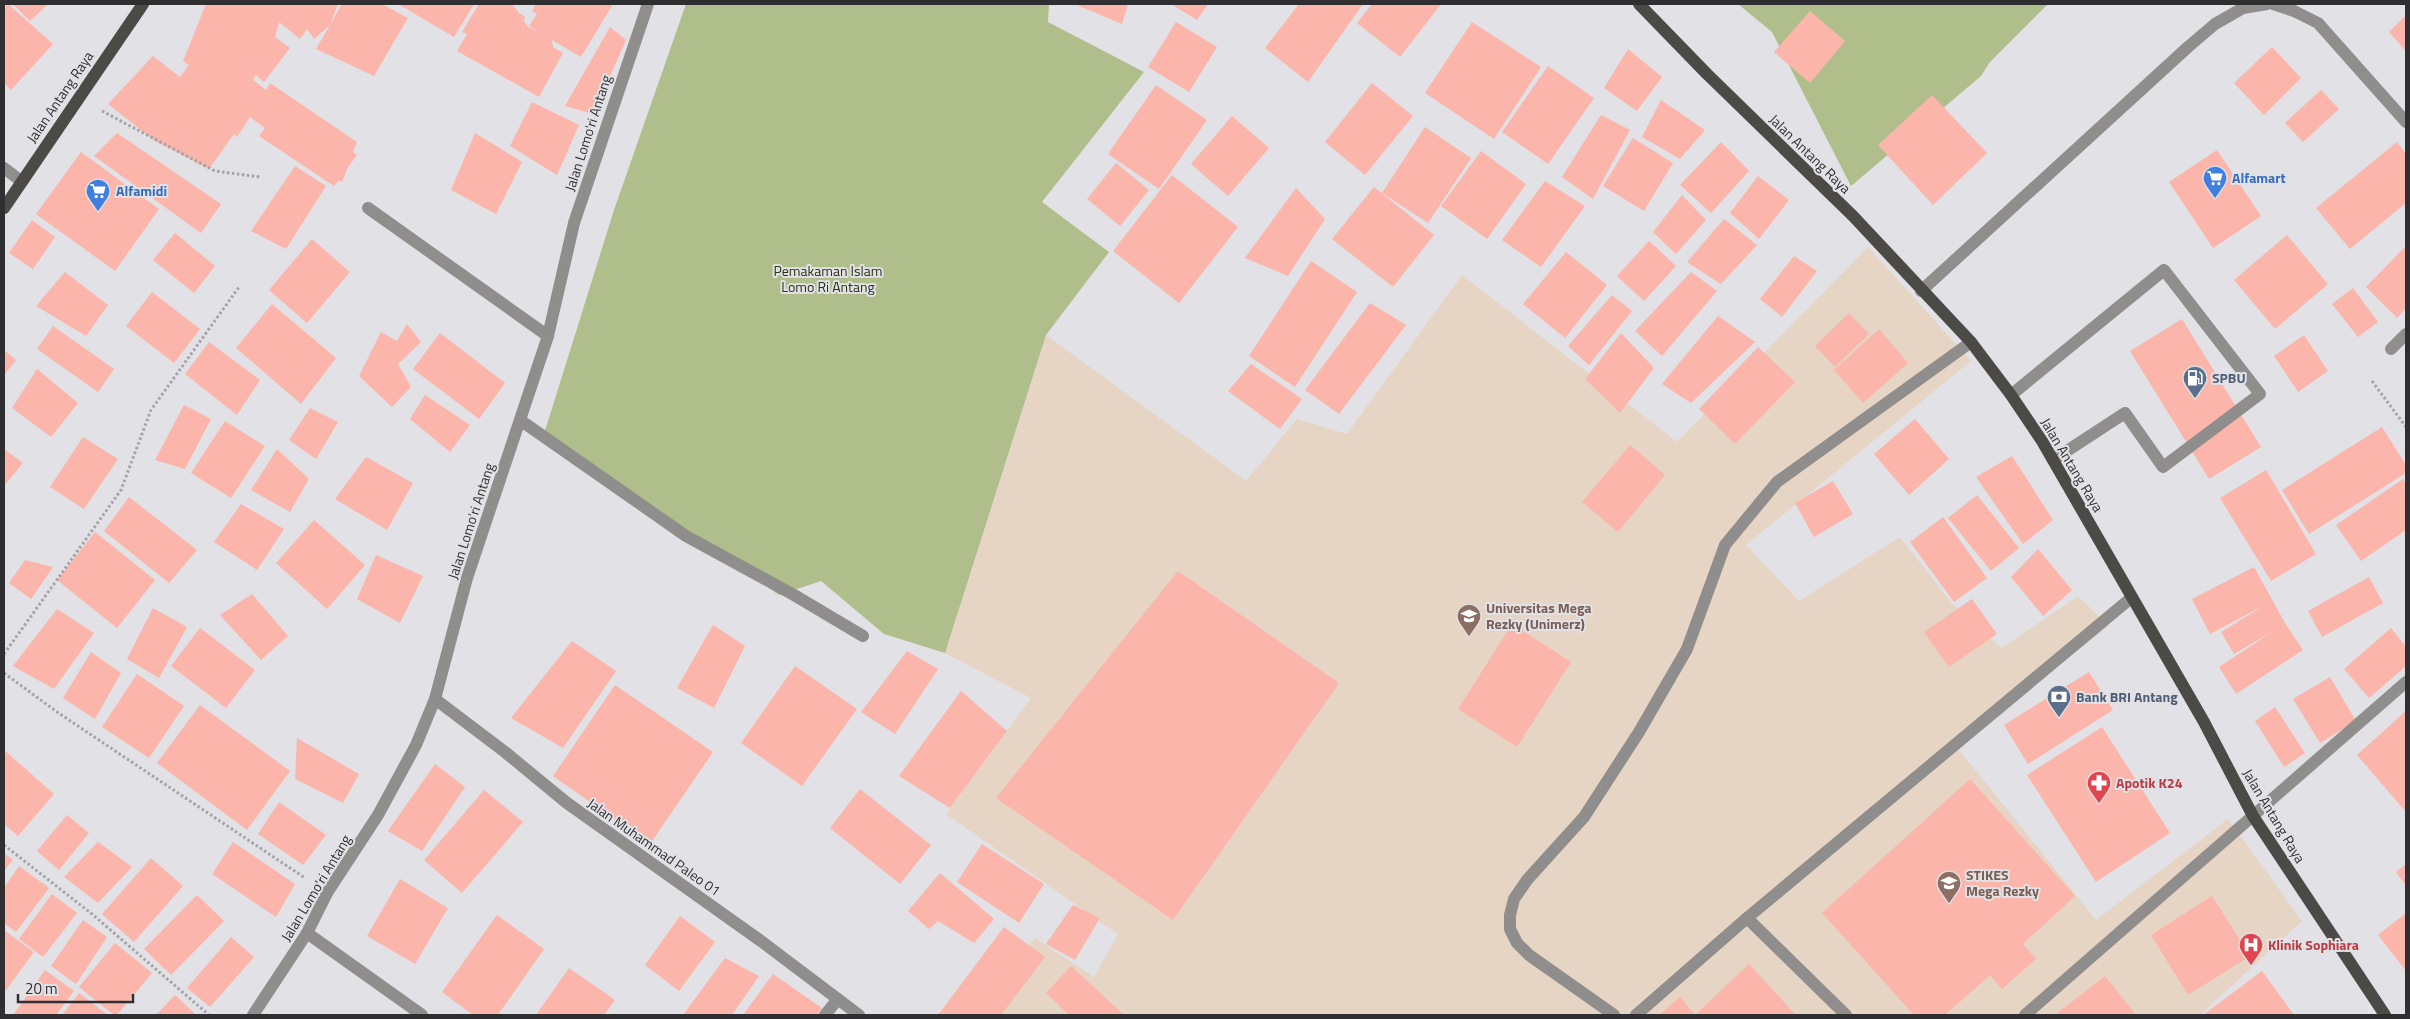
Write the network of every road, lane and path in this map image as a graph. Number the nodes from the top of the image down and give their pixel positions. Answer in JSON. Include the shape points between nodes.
{"nodes":[{"id":1,"x":143,"y":4,"type":"edge"},
{"id":2,"x":648,"y":4,"type":"edge"},
{"id":3,"x":1639,"y":4,"type":"edge"},
{"id":4,"x":2267,"y":4,"type":"edge"},
{"id":5,"x":2272,"y":4,"type":"edge"},
{"id":6,"x":78,"y":97,"type":"junction"},
{"id":7,"x":2406,"y":122,"type":"edge"},
{"id":8,"x":4,"y":168,"type":"edge"},
{"id":9,"x":260,"y":177,"type":"dead end"},
{"id":10,"x":21,"y":181,"type":"junction"},
{"id":11,"x":4,"y":208,"type":"edge"},
{"id":12,"x":368,"y":208,"type":"dead end"},
{"id":13,"x":239,"y":287,"type":"dead end"},
{"id":14,"x":1921,"y":291,"type":"junction"},
{"id":15,"x":2406,"y":334,"type":"edge"},
{"id":16,"x":548,"y":336,"type":"junction"},
{"id":17,"x":1971,"y":342,"type":"junction"},
{"id":18,"x":2391,"y":349,"type":"dead end"},
{"id":19,"x":2372,"y":381,"type":"dead end"},
{"id":20,"x":2011,"y":395,"type":"junction"},
{"id":21,"x":520,"y":420,"type":"junction"},
{"id":22,"x":2406,"y":428,"type":"edge"},
{"id":23,"x":2053,"y":460,"type":"junction"},
{"id":24,"x":2131,"y":598,"type":"junction"},
{"id":25,"x":863,"y":636,"type":"dead end"},
{"id":26,"x":4,"y":654,"type":"edge"},
{"id":27,"x":4,"y":673,"type":"edge"},
{"id":28,"x":2406,"y":682,"type":"edge"},
{"id":29,"x":435,"y":699,"type":"junction"},
{"id":30,"x":2253,"y":816,"type":"junction"},
{"id":31,"x":4,"y":845,"type":"edge"},
{"id":32,"x":327,"y":893,"type":"junction"},
{"id":33,"x":1747,"y":918,"type":"junction"},
{"id":34,"x":307,"y":933,"type":"junction"},
{"id":35,"x":838,"y":999,"type":"junction"},
{"id":36,"x":209,"y":1015,"type":"edge"},
{"id":37,"x":253,"y":1015,"type":"edge"},
{"id":38,"x":422,"y":1015,"type":"edge"},
{"id":39,"x":825,"y":1015,"type":"edge"},
{"id":40,"x":859,"y":1015,"type":"edge"},
{"id":41,"x":1614,"y":1015,"type":"edge"},
{"id":42,"x":1636,"y":1015,"type":"edge"},
{"id":43,"x":1846,"y":1015,"type":"edge"},
{"id":44,"x":2025,"y":1015,"type":"edge"},
{"id":45,"x":2385,"y":1015,"type":"edge"}],
"edges":[{"from":1,"to":6,"type":"main road","name":"Jalan Antang Raya"},
{"from":2,"to":16,"type":"street","name":"Jalan Lomo'ri Antang","via":[[574,223]]},
{"from":3,"to":14,"type":"main road","name":"Jalan Antang Raya","via":[[1853,216]]},
{"from":4,"to":14,"type":"street","via":[[2243,8],[2194,41]]},
{"from":5,"to":7,"type":"street","via":[[2318,23]]},
{"from":6,"to":9,"type":"path","via":[[216,171]]},
{"from":6,"to":10,"type":"main road","name":"Jalan Antang Raya"},
{"from":8,"to":10,"type":"street"},
{"from":10,"to":11,"type":"main road","name":"Jalan Antang Raya"},
{"from":12,"to":16,"type":"street"},
{"from":13,"to":26,"type":"path","via":[[151,410],[121,490]]},
{"from":14,"to":17,"type":"main road","name":"Jalan Antang Raya"},
{"from":15,"to":18,"type":"street"},
{"from":16,"to":21,"type":"street","name":"Jalan Lomo'ri Antang"},
{"from":17,"to":20,"type":"main road","name":"Jalan Antang Raya"},
{"from":17,"to":41,"type":"street","via":[[1777,482],[1754,510],[1726,545],[1687,649],[1639,732],[1584,817],[1514,899],[1510,929],[1517,943]]},
{"from":19,"to":22,"type":"path"},
{"from":20,"to":23,"type":"main road","name":"Jalan Antang Raya"},
{"from":20,"to":23,"type":"street","via":[[2164,270],[2260,394],[2163,467],[2125,412]]},
{"from":21,"to":25,"type":"street","via":[[686,536]]},
{"from":21,"to":29,"type":"street","name":"Jalan Lomo'ri Antang","via":[[467,578]]},
{"from":23,"to":24,"type":"main road","name":"Jalan Antang Raya"},
{"from":24,"to":30,"type":"main road","name":"Jalan Antang Raya","via":[[2204,722]]},
{"from":24,"to":33,"type":"street"},
{"from":27,"to":32,"type":"path"},
{"from":28,"to":30,"type":"street"},
{"from":29,"to":32,"type":"street","name":"Jalan Lomo'ri Antang","via":[[416,745],[378,815]]},
{"from":29,"to":35,"type":"street","name":"Jalan Muhammad Paleo 01","via":[[567,803]]},
{"from":30,"to":44,"type":"street"},
{"from":30,"to":45,"type":"main road","name":"Jalan Antang Raya"},
{"from":31,"to":36,"type":"path","via":[[92,914]]},
{"from":32,"to":34,"type":"street","name":"Jalan Lomo'ri Antang"},
{"from":33,"to":42,"type":"street"},
{"from":33,"to":43,"type":"street"},
{"from":34,"to":37,"type":"street","name":"Jalan Lomo'ri Antang"},
{"from":34,"to":38,"type":"street"},
{"from":35,"to":39,"type":"street"},
{"from":35,"to":40,"type":"street","name":"Jalan Muhammad Paleo 01"}]}
